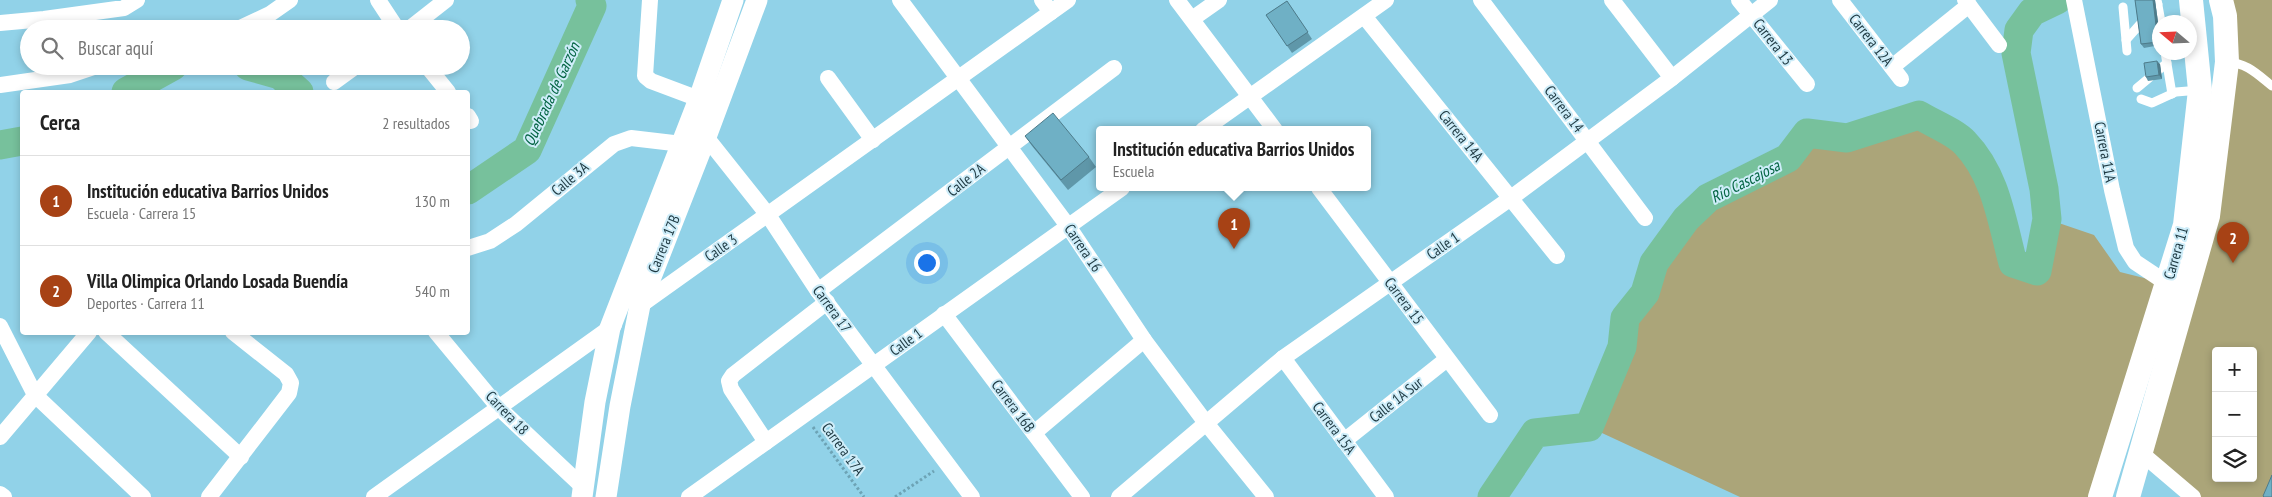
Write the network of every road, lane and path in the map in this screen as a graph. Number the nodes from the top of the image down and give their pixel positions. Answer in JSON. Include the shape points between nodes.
{"nodes":[{"id":1,"x":137,"y":0,"type":"edge"},
{"id":2,"x":290,"y":0,"type":"edge"},
{"id":3,"x":378,"y":0,"type":"edge"},
{"id":4,"x":446,"y":0,"type":"edge"},
{"id":5,"x":650,"y":0,"type":"edge"},
{"id":6,"x":733,"y":0,"type":"edge"},
{"id":7,"x":757,"y":0,"type":"edge"},
{"id":8,"x":900,"y":0,"type":"edge"},
{"id":9,"x":1068,"y":0,"type":"edge"},
{"id":10,"x":1178,"y":0,"type":"edge"},
{"id":11,"x":1218,"y":0,"type":"edge"},
{"id":12,"x":1386,"y":0,"type":"edge"},
{"id":13,"x":1481,"y":0,"type":"edge"},
{"id":14,"x":1612,"y":0,"type":"edge"},
{"id":15,"x":1739,"y":0,"type":"edge"},
{"id":16,"x":1770,"y":0,"type":"edge"},
{"id":17,"x":1840,"y":0,"type":"edge"},
{"id":18,"x":2191,"y":0,"type":"edge"},
{"id":19,"x":2221,"y":0,"type":"edge"},
{"id":20,"x":1967,"y":2,"type":"edge"},
{"id":21,"x":2157,"y":2,"type":"edge"},
{"id":22,"x":2075,"y":3,"type":"edge"},
{"id":23,"x":1046,"y":6,"type":"edge"},
{"id":24,"x":2123,"y":7,"type":"dead end"},
{"id":25,"x":1751,"y":14,"type":"junction"},
{"id":26,"x":2159,"y":15,"type":"edge"},
{"id":27,"x":1364,"y":16,"type":"junction"},
{"id":28,"x":1192,"y":19,"type":"junction"},
{"id":29,"x":33,"y":20,"type":"edge"},
{"id":30,"x":257,"y":20,"type":"edge"},
{"id":31,"x":391,"y":20,"type":"edge"},
{"id":32,"x":420,"y":20,"type":"edge"},
{"id":33,"x":20,"y":21,"type":"edge"},
{"id":34,"x":0,"y":23,"type":"edge"},
{"id":35,"x":2126,"y":40,"type":"junction"},
{"id":36,"x":1999,"y":45,"type":"dead end"},
{"id":37,"x":2127,"y":51,"type":"dead end"},
{"id":38,"x":2166,"y":60,"type":"edge"},
{"id":39,"x":2227,"y":62,"type":"junction"},
{"id":40,"x":2167,"y":63,"type":"junction"},
{"id":41,"x":1114,"y":68,"type":"dead end"},
{"id":42,"x":70,"y":75,"type":"edge"},
{"id":43,"x":344,"y":75,"type":"edge"},
{"id":44,"x":434,"y":75,"type":"edge"},
{"id":45,"x":828,"y":78,"type":"dead end"},
{"id":46,"x":1672,"y":78,"type":"junction"},
{"id":47,"x":958,"y":79,"type":"junction"},
{"id":48,"x":334,"y":82,"type":"dead end"},
{"id":49,"x":1806,"y":84,"type":"dead end"},
{"id":50,"x":0,"y":85,"type":"edge"},
{"id":51,"x":2272,"y":86,"type":"edge"},
{"id":52,"x":2137,"y":88,"type":"dead end"},
{"id":53,"x":446,"y":90,"type":"edge"},
{"id":54,"x":2200,"y":90,"type":"junction"},
{"id":55,"x":2172,"y":94,"type":"junction"},
{"id":56,"x":1250,"y":97,"type":"junction"},
{"id":57,"x":699,"y":99,"type":"junction"},
{"id":58,"x":2141,"y":99,"type":"dead end"},
{"id":59,"x":1209,"y":126,"type":"edge"},
{"id":60,"x":1272,"y":126,"type":"edge"},
{"id":61,"x":692,"y":137,"type":"junction"},
{"id":62,"x":873,"y":140,"type":"junction"},
{"id":63,"x":1587,"y":140,"type":"junction"},
{"id":64,"x":1010,"y":146,"type":"junction"},
{"id":65,"x":1118,"y":191,"type":"edge"},
{"id":66,"x":1321,"y":191,"type":"edge"},
{"id":67,"x":1511,"y":198,"type":"junction"},
{"id":68,"x":768,"y":215,"type":"junction"},
{"id":69,"x":1645,"y":218,"type":"dead end"},
{"id":70,"x":1068,"y":226,"type":"junction"},
{"id":71,"x":470,"y":247,"type":"edge"},
{"id":72,"x":1558,"y":256,"type":"dead end"},
{"id":73,"x":1390,"y":283,"type":"junction"},
{"id":74,"x":2168,"y":284,"type":"junction"},
{"id":75,"x":823,"y":297,"type":"junction"},
{"id":76,"x":640,"y":305,"type":"junction"},
{"id":77,"x":944,"y":314,"type":"junction"},
{"id":78,"x":0,"y":326,"type":"edge"},
{"id":79,"x":610,"y":328,"type":"junction"},
{"id":80,"x":87,"y":335,"type":"edge"},
{"id":81,"x":109,"y":335,"type":"edge"},
{"id":82,"x":238,"y":335,"type":"edge"},
{"id":83,"x":438,"y":335,"type":"edge"},
{"id":84,"x":1144,"y":340,"type":"junction"},
{"id":85,"x":1283,"y":358,"type":"junction"},
{"id":86,"x":1448,"y":359,"type":"junction"},
{"id":87,"x":873,"y":365,"type":"junction"},
{"id":88,"x":35,"y":395,"type":"junction"},
{"id":89,"x":499,"y":408,"type":"junction"},
{"id":90,"x":804,"y":415,"type":"junction"},
{"id":91,"x":1490,"y":415,"type":"dead end"},
{"id":92,"x":1206,"y":423,"type":"junction"},
{"id":93,"x":1034,"y":433,"type":"junction"},
{"id":94,"x":0,"y":437,"type":"edge"},
{"id":95,"x":1344,"y":441,"type":"junction"},
{"id":96,"x":766,"y":442,"type":"junction"},
{"id":97,"x":2140,"y":452,"type":"junction"},
{"id":98,"x":240,"y":457,"type":"junction"},
{"id":99,"x":947,"y":462,"type":"junction"},
{"id":100,"x":1137,"y":491,"type":"edge"},
{"id":101,"x":582,"y":492,"type":"edge"},
{"id":102,"x":0,"y":494,"type":"edge"},
{"id":103,"x":4,"y":497,"type":"edge"},
{"id":104,"x":143,"y":497,"type":"edge"},
{"id":105,"x":209,"y":497,"type":"edge"},
{"id":106,"x":374,"y":497,"type":"edge"},
{"id":107,"x":606,"y":497,"type":"edge"},
{"id":108,"x":690,"y":497,"type":"edge"},
{"id":109,"x":864,"y":497,"type":"edge"},
{"id":110,"x":895,"y":497,"type":"edge"},
{"id":111,"x":972,"y":497,"type":"edge"},
{"id":112,"x":1082,"y":497,"type":"edge"},
{"id":113,"x":1119,"y":497,"type":"edge"},
{"id":114,"x":1266,"y":497,"type":"edge"},
{"id":115,"x":1386,"y":497,"type":"edge"},
{"id":116,"x":2100,"y":497,"type":"edge"},
{"id":117,"x":2128,"y":497,"type":"edge"},
{"id":118,"x":2193,"y":497,"type":"edge"}],
"edges":[{"from":1,"to":29,"type":"street","via":[[124,8]]},
{"from":2,"to":30,"type":"street"},
{"from":3,"to":31,"type":"street"},
{"from":4,"to":32,"type":"street"},
{"from":5,"to":57,"type":"street","via":[[645,76]]},
{"from":6,"to":57,"type":"street","name":"Carrera 17B"},
{"from":7,"to":61,"type":"street","name":"Carrera 17B"},
{"from":8,"to":47,"type":"street","name":"Carrera 16"},
{"from":9,"to":23,"type":"street","name":"Calle 3"},
{"from":10,"to":28,"type":"street"},
{"from":11,"to":28,"type":"street"},
{"from":12,"to":27,"type":"street"},
{"from":13,"to":63,"type":"street","name":"Carrera 14"},
{"from":14,"to":46,"type":"street"},
{"from":15,"to":25,"type":"street","name":"Carrera 13"},
{"from":16,"to":25,"type":"street","name":"Calle 1"},
{"from":17,"to":20,"type":"street","name":"Carrera 12A","via":[[1897,73]]},
{"from":18,"to":54,"type":"main road","name":"Carrera 11"},
{"from":19,"to":39,"type":"main road","name":"Carrera 11"},
{"from":20,"to":36,"type":"street"},
{"from":21,"to":26,"type":"lane"},
{"from":21,"to":35,"type":"lane"},
{"from":22,"to":74,"type":"street","name":"Carrera 11A","via":[[2126,248],[2135,262]]},
{"from":23,"to":47,"type":"street","name":"Calle 3"},
{"from":24,"to":35,"type":"lane"},
{"from":25,"to":46,"type":"street","name":"Calle 1"},
{"from":25,"to":49,"type":"street","name":"Carrera 13"},
{"from":27,"to":56,"type":"street"},
{"from":27,"to":67,"type":"street","name":"Carrera 14A"},
{"from":28,"to":56,"type":"street"},
{"from":33,"to":34,"type":"street"},
{"from":35,"to":37,"type":"lane"},
{"from":38,"to":40,"type":"lane"},
{"from":39,"to":51,"type":"lane","via":[[2240,62]]},
{"from":39,"to":97,"type":"main road","name":"Carrera 11","via":[[2208,216]]},
{"from":40,"to":52,"type":"lane"},
{"from":40,"to":55,"type":"lane"},
{"from":41,"to":64,"type":"street","name":"Calle 2A"},
{"from":42,"to":50,"type":"street"},
{"from":43,"to":48,"type":"street"},
{"from":44,"to":53,"type":"street"},
{"from":45,"to":62,"type":"street"},
{"from":46,"to":63,"type":"street","name":"Calle 1"},
{"from":47,"to":62,"type":"street","name":"Calle 3"},
{"from":47,"to":64,"type":"street","name":"Carrera 16"},
{"from":54,"to":55,"type":"lane"},
{"from":54,"to":74,"type":"main road","name":"Carrera 11","via":[[2185,226]]},
{"from":55,"to":58,"type":"lane","via":[[2152,103]]},
{"from":56,"to":59,"type":"street"},
{"from":56,"to":60,"type":"street"},
{"from":57,"to":61,"type":"street","name":"Carrera 17B"},
{"from":61,"to":68,"type":"street","name":"Carrera 17"},
{"from":61,"to":71,"type":"street","name":"Calle 3A","via":[[630,138],[614,144],[516,224],[490,241]]},
{"from":61,"to":76,"type":"street","name":"Carrera 17B"},
{"from":61,"to":79,"type":"street","name":"Carrera 17B"},
{"from":62,"to":68,"type":"street","name":"Calle 3"},
{"from":63,"to":67,"type":"street","name":"Calle 1"},
{"from":63,"to":69,"type":"street","name":"Carrera 14"},
{"from":64,"to":70,"type":"street","name":"Carrera 16"},
{"from":64,"to":75,"type":"street","name":"Calle 2A","via":[[913,221]]},
{"from":65,"to":70,"type":"street","name":"Calle 1"},
{"from":66,"to":73,"type":"street","name":"Carrera 15"},
{"from":67,"to":72,"type":"street","name":"Carrera 14A"},
{"from":67,"to":73,"type":"street","name":"Calle 1"},
{"from":68,"to":75,"type":"street","name":"Carrera 17"},
{"from":68,"to":76,"type":"street","name":"Calle 3"},
{"from":70,"to":77,"type":"street","name":"Calle 1"},
{"from":70,"to":84,"type":"street","name":"Carrera 16"},
{"from":73,"to":85,"type":"street","name":"Calle 1"},
{"from":73,"to":86,"type":"street","name":"Carrera 15"},
{"from":74,"to":116,"type":"main road","name":"Carrera 11"},
{"from":75,"to":87,"type":"street","name":"Carrera 17"},
{"from":75,"to":96,"type":"street","name":"Calle 2A","via":[[733,374],[729,381]]},
{"from":76,"to":79,"type":"street","name":"Calle 3"},
{"from":76,"to":107,"type":"street","name":"Carrera 17B"},
{"from":77,"to":87,"type":"street","name":"Calle 1"},
{"from":77,"to":93,"type":"street","name":"Carrera 16B"},
{"from":78,"to":88,"type":"street"},
{"from":79,"to":89,"type":"street","name":"Calle 3"},
{"from":79,"to":101,"type":"street","name":"Carrera 17B"},
{"from":80,"to":88,"type":"street"},
{"from":81,"to":98,"type":"street"},
{"from":82,"to":98,"type":"street","via":[[286,374],[291,383],[289,393]]},
{"from":83,"to":89,"type":"street","name":"Carrera 18"},
{"from":84,"to":92,"type":"street","name":"Carrera 16"},
{"from":84,"to":93,"type":"street"},
{"from":85,"to":92,"type":"street","name":"Calle 1"},
{"from":85,"to":95,"type":"street","name":"Carrera 15A"},
{"from":86,"to":91,"type":"street","name":"Carrera 15"},
{"from":86,"to":95,"type":"street","name":"Calle 1A Sur"},
{"from":87,"to":90,"type":"street","name":"Calle 1"},
{"from":87,"to":99,"type":"street","name":"Carrera 17"},
{"from":88,"to":94,"type":"street"},
{"from":88,"to":104,"type":"street"},
{"from":89,"to":101,"type":"street","name":"Carrera 18"},
{"from":89,"to":106,"type":"street","name":"Calle 3"},
{"from":90,"to":96,"type":"street","name":"Calle 1"},
{"from":90,"to":109,"type":"path","name":"Carrera 17A"},
{"from":92,"to":100,"type":"street","name":"Calle 1"},
{"from":92,"to":114,"type":"street","name":"Carrera 16"},
{"from":93,"to":112,"type":"street","name":"Carrera 16B"},
{"from":95,"to":115,"type":"street","name":"Carrera 15A"},
{"from":96,"to":108,"type":"street","name":"Calle 1"},
{"from":97,"to":117,"type":"main road","name":"Carrera 11"},
{"from":97,"to":118,"type":"street"},
{"from":98,"to":105,"type":"street"},
{"from":99,"to":110,"type":"path"},
{"from":99,"to":111,"type":"street","name":"Carrera 17"},
{"from":100,"to":113,"type":"street","name":"Calle 1"},
{"from":102,"to":103,"type":"street"}]}
